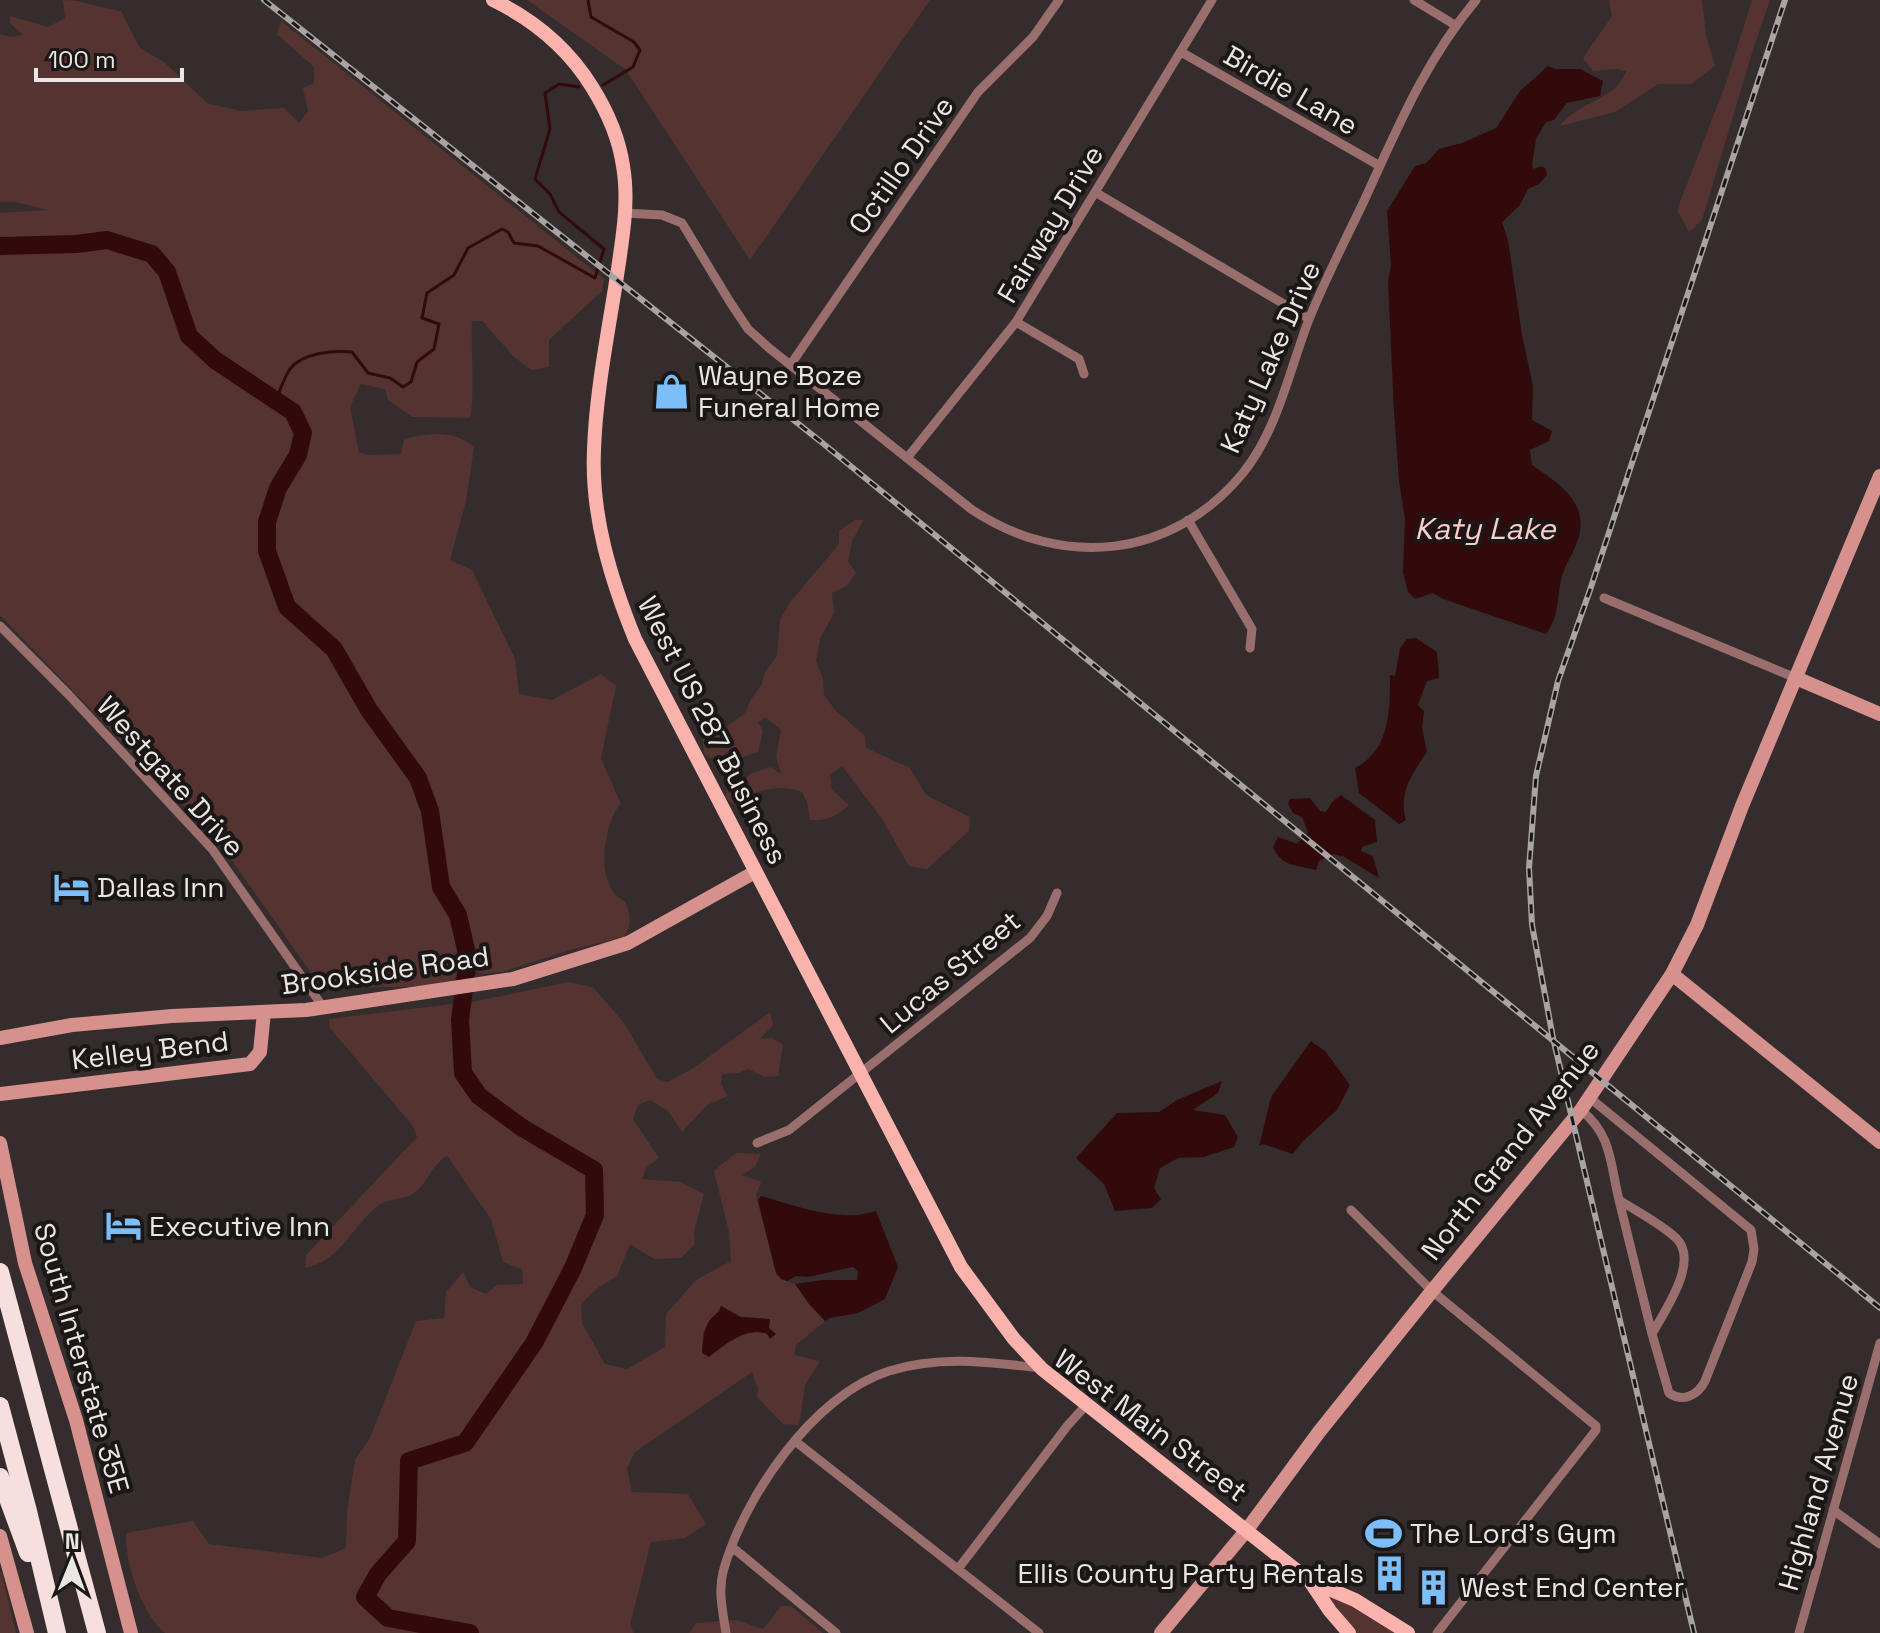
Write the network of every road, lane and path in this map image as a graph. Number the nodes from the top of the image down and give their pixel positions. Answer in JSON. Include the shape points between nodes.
{"nodes":[{"id":1,"x":493,"y":0,"type":"edge"},
{"id":2,"x":1059,"y":0,"type":"edge"},
{"id":3,"x":1212,"y":0,"type":"edge"},
{"id":4,"x":1414,"y":0,"type":"edge"},
{"id":5,"x":1476,"y":0,"type":"edge"},
{"id":6,"x":1455,"y":25,"type":"junction"},
{"id":7,"x":1181,"y":52,"type":"junction"},
{"id":8,"x":1380,"y":166,"type":"junction"},
{"id":9,"x":1095,"y":192,"type":"junction"},
{"id":10,"x":625,"y":213,"type":"junction"},
{"id":11,"x":1309,"y":319,"type":"junction"},
{"id":12,"x":1016,"y":322,"type":"junction"},
{"id":13,"x":791,"y":364,"type":"junction"},
{"id":14,"x":1084,"y":374,"type":"dead end"},
{"id":15,"x":907,"y":458,"type":"junction"},
{"id":16,"x":1880,"y":476,"type":"edge"},
{"id":17,"x":1188,"y":520,"type":"junction"},
{"id":18,"x":1604,"y":598,"type":"dead end"},
{"id":19,"x":0,"y":626,"type":"edge"},
{"id":20,"x":1250,"y":648,"type":"dead end"},
{"id":21,"x":1796,"y":678,"type":"junction"},
{"id":22,"x":1880,"y":714,"type":"edge"},
{"id":23,"x":755,"y":872,"type":"junction"},
{"id":24,"x":1057,"y":893,"type":"dead end"},
{"id":25,"x":1672,"y":974,"type":"junction"},
{"id":26,"x":323,"y":1007,"type":"junction"},
{"id":27,"x":264,"y":1012,"type":"junction"},
{"id":28,"x":0,"y":1038,"type":"edge"},
{"id":29,"x":860,"y":1076,"type":"junction"},
{"id":30,"x":0,"y":1094,"type":"edge"},
{"id":31,"x":1586,"y":1104,"type":"junction"},
{"id":32,"x":1880,"y":1142,"type":"edge"},
{"id":33,"x":0,"y":1143,"type":"edge"},
{"id":34,"x":757,"y":1143,"type":"dead end"},
{"id":35,"x":1619,"y":1200,"type":"junction"},
{"id":36,"x":1351,"y":1210,"type":"dead end"},
{"id":37,"x":0,"y":1272,"type":"edge"},
{"id":38,"x":1432,"y":1291,"type":"junction"},
{"id":39,"x":1652,"y":1334,"type":"junction"},
{"id":40,"x":1880,"y":1345,"type":"edge"},
{"id":41,"x":1042,"y":1369,"type":"junction"},
{"id":42,"x":1087,"y":1404,"type":"junction"},
{"id":43,"x":0,"y":1406,"type":"edge"},
{"id":44,"x":795,"y":1441,"type":"junction"},
{"id":45,"x":0,"y":1477,"type":"edge"},
{"id":46,"x":1833,"y":1510,"type":"junction"},
{"id":47,"x":1246,"y":1531,"type":"junction"},
{"id":48,"x":0,"y":1536,"type":"edge"},
{"id":49,"x":1880,"y":1544,"type":"edge"},
{"id":50,"x":732,"y":1547,"type":"junction"},
{"id":51,"x":958,"y":1569,"type":"junction"},
{"id":52,"x":1310,"y":1581,"type":"junction"},
{"id":53,"x":27,"y":1633,"type":"edge"},
{"id":54,"x":57,"y":1633,"type":"edge"},
{"id":55,"x":97,"y":1633,"type":"edge"},
{"id":56,"x":131,"y":1633,"type":"edge"},
{"id":57,"x":726,"y":1633,"type":"edge"},
{"id":58,"x":836,"y":1633,"type":"edge"},
{"id":59,"x":1039,"y":1633,"type":"edge"},
{"id":60,"x":1161,"y":1633,"type":"edge"},
{"id":61,"x":1349,"y":1633,"type":"edge"},
{"id":62,"x":1408,"y":1633,"type":"edge"},
{"id":63,"x":1437,"y":1633,"type":"edge"},
{"id":64,"x":1799,"y":1633,"type":"edge"}],
"edges":[{"from":1,"to":10,"type":"main road","name":"West US 287 Business","via":[[540,28],[591,85],[620,149]]},
{"from":2,"to":13,"type":"street","name":"Octillo Drive","via":[[1033,37],[978,92]]},
{"from":3,"to":7,"type":"street","name":"Fairway Drive"},
{"from":4,"to":6,"type":"street"},
{"from":5,"to":6,"type":"street","name":"Katy Lake Drive"},
{"from":6,"to":8,"type":"street","name":"Katy Lake Drive","via":[[1430,62]]},
{"from":7,"to":8,"type":"street","name":"Birdie Lane"},
{"from":7,"to":9,"type":"street","name":"Fairway Drive"},
{"from":8,"to":11,"type":"street","name":"Katy Lake Drive"},
{"from":9,"to":11,"type":"street"},
{"from":9,"to":12,"type":"street","name":"Fairway Drive"},
{"from":10,"to":13,"type":"street","name":"Katy Lake Drive","via":[[662,215],[682,223],[748,329]]},
{"from":10,"to":23,"type":"main road","name":"West US 287 Business","via":[[593,452],[603,543],[635,639]]},
{"from":11,"to":17,"type":"street","name":"Katy Lake Drive","via":[[1274,417],[1245,470],[1222,496]]},
{"from":12,"to":14,"type":"street","via":[[1079,359]]},
{"from":12,"to":15,"type":"street","name":"Fairway Drive"},
{"from":13,"to":15,"type":"street","name":"Katy Lake Drive"},
{"from":15,"to":17,"type":"street","name":"Katy Lake Drive","via":[[995,526],[1058,546],[1116,547],[1173,530]]},
{"from":16,"to":21,"type":"main road","name":"North Grand Avenue"},
{"from":17,"to":20,"type":"street","via":[[1252,629]]},
{"from":18,"to":21,"type":"street"},
{"from":19,"to":26,"type":"street","name":"Westgate Drive","via":[[212,849]]},
{"from":21,"to":22,"type":"main road"},
{"from":21,"to":25,"type":"main road","name":"North Grand Avenue","via":[[1697,925]]},
{"from":23,"to":26,"type":"main road","name":"Brookside Road","via":[[628,943],[534,974]]},
{"from":23,"to":29,"type":"main road","name":"West US 287 Business"},
{"from":24,"to":29,"type":"street","name":"Lucas Street","via":[[1030,938]]},
{"from":25,"to":31,"type":"main road","name":"North Grand Avenue"},
{"from":25,"to":32,"type":"main road"},
{"from":26,"to":27,"type":"main road","name":"Brookside Road"},
{"from":27,"to":28,"type":"main road","name":"Brookside Road","via":[[72,1025]]},
{"from":27,"to":30,"type":"main road","name":"Kelley Bend","via":[[260,1052],[250,1064]]},
{"from":29,"to":34,"type":"street","name":"Lucas Street","via":[[789,1130]]},
{"from":29,"to":41,"type":"main road","name":"West US 287 Business","via":[[961,1267]]},
{"from":31,"to":35,"type":"street","via":[[1605,1136]]},
{"from":31,"to":38,"type":"main road","name":"North Grand Avenue"},
{"from":31,"to":39,"type":"street","via":[[1751,1230],[1754,1239],[1752,1262],[1700,1391],[1684,1398],[1669,1393]]},
{"from":33,"to":56,"type":"main road","name":"South Interstate 35E","via":[[25,1263],[76,1420]]},
{"from":35,"to":39,"type":"street"},
{"from":35,"to":39,"type":"street","via":[[1674,1237],[1685,1252],[1685,1269]]},
{"from":36,"to":38,"type":"street"},
{"from":37,"to":55,"type":"highway"},
{"from":38,"to":47,"type":"main road","name":"North Grand Avenue"},
{"from":38,"to":63,"type":"street","via":[[1596,1426]]},
{"from":40,"to":46,"type":"street","name":"Highland Avenue"},
{"from":41,"to":42,"type":"main road","name":"West Main Street"},
{"from":41,"to":44,"type":"street","name":"West Main Street","via":[[968,1359],[889,1371],[840,1397]]},
{"from":42,"to":47,"type":"main road","name":"West Main Street"},
{"from":42,"to":51,"type":"street"},
{"from":43,"to":54,"type":"highway"},
{"from":44,"to":50,"type":"street","name":"West Main Street","via":[[753,1503]]},
{"from":44,"to":51,"type":"street"},
{"from":45,"to":54,"type":"highway"},
{"from":46,"to":49,"type":"street"},
{"from":46,"to":64,"type":"street","name":"Highland Avenue"},
{"from":47,"to":52,"type":"main road","name":"West Main Street"},
{"from":47,"to":60,"type":"main road","name":"North Grand Avenue"},
{"from":48,"to":53,"type":"main road"},
{"from":50,"to":57,"type":"street","name":"West Main Street","via":[[721,1593]]},
{"from":50,"to":58,"type":"street"},
{"from":51,"to":59,"type":"street"},
{"from":52,"to":61,"type":"main road","name":"West Main Street"},
{"from":52,"to":62,"type":"main road","name":"West Main Street","via":[[1355,1600]]}]}
